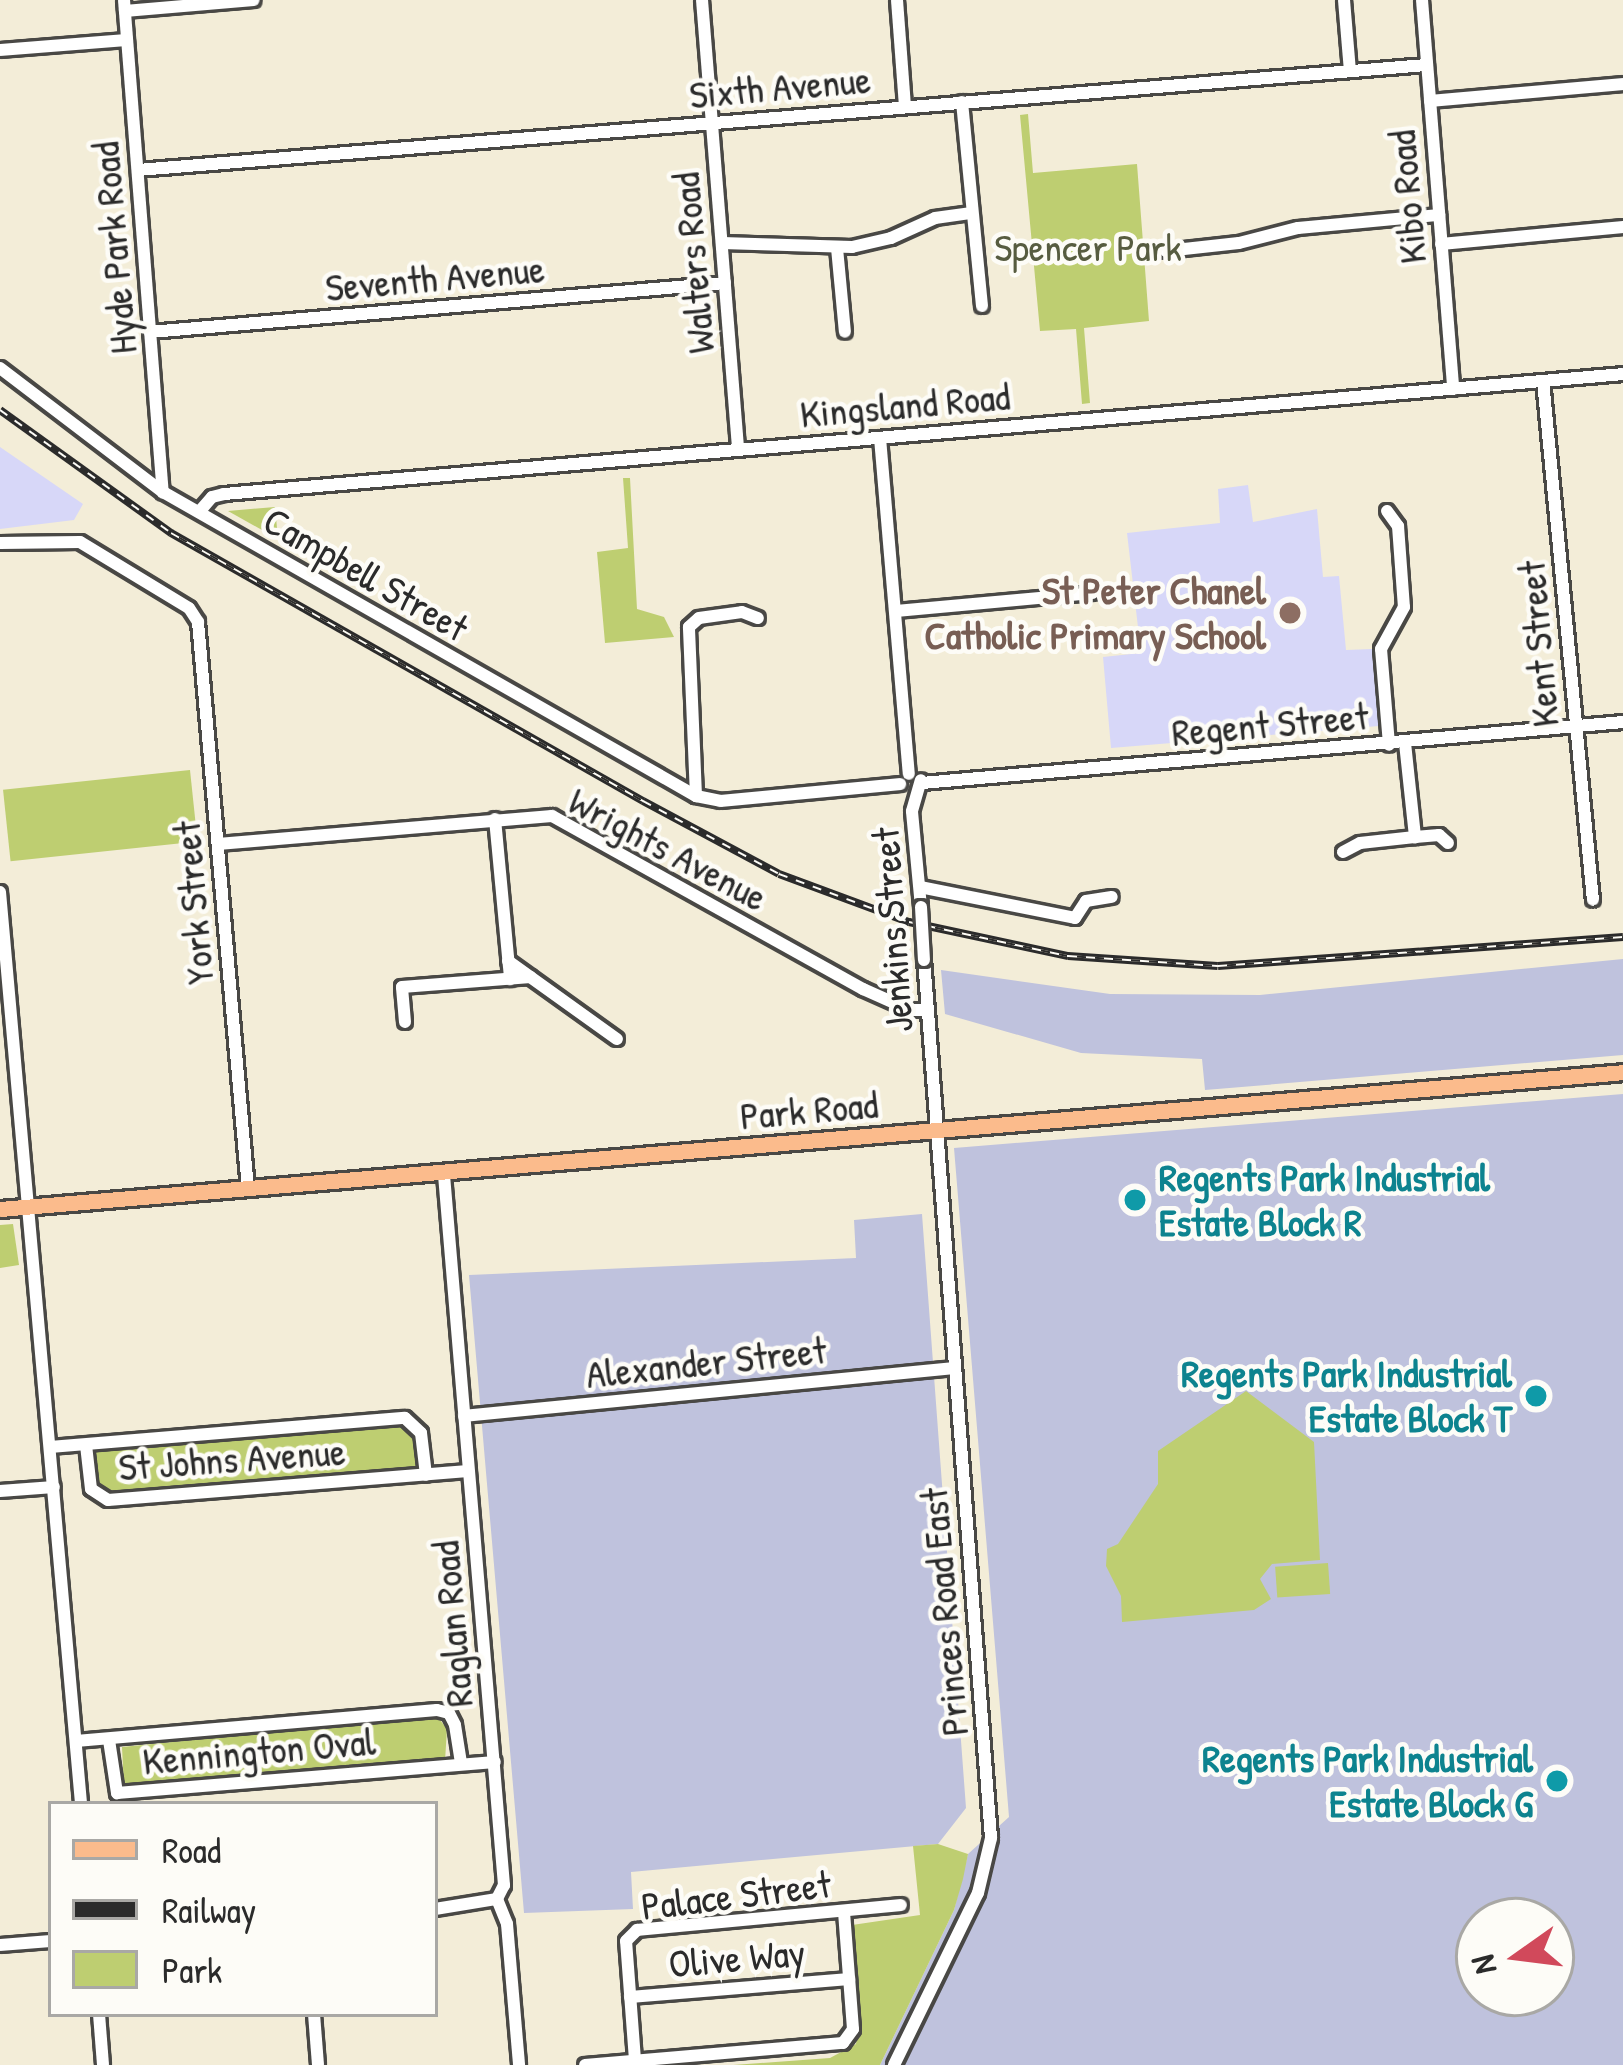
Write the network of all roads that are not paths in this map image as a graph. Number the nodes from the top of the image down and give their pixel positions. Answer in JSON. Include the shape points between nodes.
{"nodes":[{"id":1,"x":254,"y":0,"type":"edge"},
{"id":2,"x":702,"y":0,"type":"edge"},
{"id":3,"x":897,"y":0,"type":"edge"},
{"id":4,"x":1344,"y":0,"type":"edge"},
{"id":5,"x":1421,"y":0,"type":"edge"},
{"id":6,"x":124,"y":6,"type":"edge"},
{"id":7,"x":128,"y":40,"type":"junction"},
{"id":8,"x":0,"y":50,"type":"edge"},
{"id":9,"x":1426,"y":65,"type":"junction"},
{"id":10,"x":1350,"y":71,"type":"junction"},
{"id":11,"x":1623,"y":84,"type":"edge"},
{"id":12,"x":1430,"y":101,"type":"junction"},
{"id":13,"x":962,"y":102,"type":"junction"},
{"id":14,"x":904,"y":107,"type":"junction"},
{"id":15,"x":712,"y":123,"type":"junction"},
{"id":16,"x":138,"y":170,"type":"junction"},
{"id":17,"x":973,"y":213,"type":"junction"},
{"id":18,"x":1439,"y":215,"type":"junction"},
{"id":19,"x":1623,"y":227,"type":"edge"},
{"id":20,"x":722,"y":244,"type":"junction"},
{"id":21,"x":1441,"y":244,"type":"junction"},
{"id":22,"x":837,"y":248,"type":"junction"},
{"id":23,"x":1166,"y":250,"type":"dead end"},
{"id":24,"x":725,"y":284,"type":"junction"},
{"id":25,"x":982,"y":306,"type":"dead end"},
{"id":26,"x":150,"y":332,"type":"junction"},
{"id":27,"x":845,"y":332,"type":"dead end"},
{"id":28,"x":0,"y":368,"type":"edge"},
{"id":29,"x":1623,"y":374,"type":"edge"},
{"id":30,"x":1543,"y":381,"type":"junction"},
{"id":31,"x":1454,"y":389,"type":"junction"},
{"id":32,"x":880,"y":438,"type":"junction"},
{"id":33,"x":738,"y":449,"type":"junction"},
{"id":34,"x":163,"y":492,"type":"junction"},
{"id":35,"x":1387,"y":511,"type":"dead end"},
{"id":36,"x":199,"y":512,"type":"junction"},
{"id":37,"x":0,"y":543,"type":"edge"},
{"id":38,"x":1092,"y":593,"type":"dead end"},
{"id":39,"x":896,"y":611,"type":"junction"},
{"id":40,"x":758,"y":618,"type":"dead end"},
{"id":41,"x":1623,"y":722,"type":"edge"},
{"id":42,"x":1576,"y":726,"type":"junction"},
{"id":43,"x":1405,"y":743,"type":"junction"},
{"id":44,"x":1389,"y":745,"type":"junction"},
{"id":45,"x":904,"y":779,"type":"junction"},
{"id":46,"x":918,"y":789,"type":"junction"},
{"id":47,"x":696,"y":796,"type":"junction"},
{"id":48,"x":495,"y":820,"type":"junction"},
{"id":49,"x":1415,"y":837,"type":"junction"},
{"id":50,"x":1448,"y":843,"type":"dead end"},
{"id":51,"x":218,"y":844,"type":"junction"},
{"id":52,"x":1343,"y":852,"type":"dead end"},
{"id":53,"x":920,"y":887,"type":"junction"},
{"id":54,"x":0,"y":892,"type":"edge"},
{"id":55,"x":1112,"y":897,"type":"dead end"},
{"id":56,"x":1593,"y":901,"type":"dead end"},
{"id":57,"x":508,"y":961,"type":"junction"},
{"id":58,"x":531,"y":977,"type":"junction"},
{"id":59,"x":509,"y":979,"type":"junction"},
{"id":60,"x":928,"y":1010,"type":"junction"},
{"id":61,"x":405,"y":1022,"type":"dead end"},
{"id":62,"x":617,"y":1040,"type":"dead end"},
{"id":63,"x":1623,"y":1072,"type":"edge"},
{"id":64,"x":937,"y":1132,"type":"junction"},
{"id":65,"x":445,"y":1175,"type":"junction"},
{"id":66,"x":248,"y":1190,"type":"junction"},
{"id":67,"x":28,"y":1206,"type":"junction"},
{"id":68,"x":0,"y":1209,"type":"edge"},
{"id":69,"x":954,"y":1368,"type":"junction"},
{"id":70,"x":464,"y":1417,"type":"junction"},
{"id":71,"x":86,"y":1445,"type":"junction"},
{"id":72,"x":50,"y":1447,"type":"junction"},
{"id":73,"x":468,"y":1471,"type":"junction"},
{"id":74,"x":426,"y":1474,"type":"junction"},
{"id":75,"x":54,"y":1487,"type":"junction"},
{"id":76,"x":0,"y":1491,"type":"edge"},
{"id":77,"x":109,"y":1740,"type":"junction"},
{"id":78,"x":76,"y":1742,"type":"junction"},
{"id":79,"x":495,"y":1762,"type":"junction"},
{"id":80,"x":461,"y":1764,"type":"junction"},
{"id":81,"x":81,"y":1801,"type":"edge"},
{"id":82,"x":497,"y":1899,"type":"junction"},
{"id":83,"x":902,"y":1905,"type":"dead end"},
{"id":84,"x":438,"y":1909,"type":"edge"},
{"id":85,"x":844,"y":1911,"type":"junction"},
{"id":86,"x":48,"y":1941,"type":"edge"},
{"id":87,"x":0,"y":1945,"type":"edge"},
{"id":88,"x":849,"y":1978,"type":"junction"},
{"id":89,"x":631,"y":1997,"type":"junction"},
{"id":90,"x":99,"y":2017,"type":"edge"},
{"id":91,"x":314,"y":2017,"type":"edge"},
{"id":92,"x":726,"y":2059,"type":"edge"},
{"id":93,"x":635,"y":2060,"type":"junction"},
{"id":94,"x":103,"y":2065,"type":"edge"},
{"id":95,"x":318,"y":2065,"type":"edge"},
{"id":96,"x":519,"y":2065,"type":"edge"},
{"id":97,"x":585,"y":2065,"type":"edge"},
{"id":98,"x":894,"y":2065,"type":"edge"}],
"edges":[{"from":1,"to":6,"type":"street"},
{"from":2,"to":15,"type":"street","name":"Walters Road"},
{"from":3,"to":14,"type":"street"},
{"from":4,"to":10,"type":"street"},
{"from":5,"to":9,"type":"street","name":"Kibo Road"},
{"from":6,"to":7,"type":"street","name":"Hyde Park Road"},
{"from":7,"to":8,"type":"street"},
{"from":7,"to":16,"type":"street","name":"Hyde Park Road"},
{"from":9,"to":10,"type":"street","name":"Sixth Avenue"},
{"from":9,"to":12,"type":"street","name":"Kibo Road"},
{"from":10,"to":13,"type":"street","name":"Sixth Avenue"},
{"from":11,"to":12,"type":"street"},
{"from":12,"to":18,"type":"street","name":"Kibo Road"},
{"from":13,"to":14,"type":"street","name":"Sixth Avenue"},
{"from":13,"to":17,"type":"street"},
{"from":14,"to":15,"type":"street","name":"Sixth Avenue"},
{"from":15,"to":16,"type":"street","name":"Sixth Avenue"},
{"from":15,"to":20,"type":"street","name":"Walters Road"},
{"from":16,"to":26,"type":"street","name":"Hyde Park Road"},
{"from":17,"to":22,"type":"street"},
{"from":17,"to":25,"type":"street"},
{"from":18,"to":21,"type":"street","name":"Kibo Road"},
{"from":18,"to":23,"type":"street"},
{"from":19,"to":21,"type":"street"},
{"from":20,"to":22,"type":"street"},
{"from":20,"to":24,"type":"street","name":"Walters Road"},
{"from":21,"to":31,"type":"street","name":"Kibo Road"},
{"from":22,"to":27,"type":"street"},
{"from":24,"to":26,"type":"street","name":"Seventh Avenue"},
{"from":24,"to":33,"type":"street","name":"Walters Road"},
{"from":26,"to":34,"type":"street","name":"Hyde Park Road"},
{"from":28,"to":34,"type":"street","name":"Campbell Street"},
{"from":29,"to":30,"type":"street","name":"Kingsland Road"},
{"from":30,"to":31,"type":"street","name":"Kingsland Road"},
{"from":30,"to":42,"type":"street","name":"Kent Street"},
{"from":31,"to":32,"type":"street","name":"Kingsland Road"},
{"from":32,"to":33,"type":"street","name":"Kingsland Road"},
{"from":32,"to":39,"type":"street","name":"Jenkins Street"},
{"from":33,"to":36,"type":"street","name":"Kingsland Road","via":[[224,494]]},
{"from":34,"to":36,"type":"street","name":"Campbell Street"},
{"from":35,"to":44,"type":"street","via":[[1398,526],[1404,607],[1381,649]]},
{"from":36,"to":47,"type":"street","name":"Campbell Street"},
{"from":37,"to":51,"type":"street","name":"York Street","via":[[80,542],[194,613]]},
{"from":38,"to":39,"type":"street"},
{"from":39,"to":45,"type":"street","name":"Jenkins Street"},
{"from":40,"to":47,"type":"street","via":[[742,612],[689,627]]},
{"from":41,"to":42,"type":"street","name":"Regent Street"},
{"from":42,"to":43,"type":"street","name":"Regent Street"},
{"from":42,"to":56,"type":"street","name":"Kent Street"},
{"from":43,"to":44,"type":"street","name":"Regent Street"},
{"from":43,"to":49,"type":"street"},
{"from":44,"to":46,"type":"street","name":"Regent Street"},
{"from":45,"to":46,"type":"street","via":[[903,793]]},
{"from":45,"to":47,"type":"street","name":"Campbell Street","via":[[721,801]]},
{"from":46,"to":53,"type":"street","name":"Jenkins Street"},
{"from":48,"to":51,"type":"street","name":"Wrights Avenue"},
{"from":48,"to":57,"type":"street"},
{"from":48,"to":60,"type":"street","name":"Wrights Avenue","via":[[560,818],[863,989]]},
{"from":49,"to":50,"type":"street","via":[[1439,835]]},
{"from":49,"to":52,"type":"street"},
{"from":51,"to":66,"type":"street","name":"York Street"},
{"from":53,"to":55,"type":"street","via":[[1075,918],[1086,901]]},
{"from":53,"to":60,"type":"street","name":"Jenkins Street","bridge":true},
{"from":54,"to":67,"type":"street"},
{"from":57,"to":58,"type":"street"},
{"from":57,"to":59,"type":"street"},
{"from":58,"to":59,"type":"street"},
{"from":58,"to":62,"type":"street"},
{"from":59,"to":61,"type":"street","via":[[402,987]]},
{"from":60,"to":64,"type":"street","name":"Jenkins Street"},
{"from":63,"to":64,"type":"main road","name":"Park Road"},
{"from":64,"to":65,"type":"main road","name":"Park Road"},
{"from":64,"to":69,"type":"street","name":"Princes Road East"},
{"from":65,"to":66,"type":"main road","name":"Park Road"},
{"from":65,"to":70,"type":"street","name":"Raglan Road"},
{"from":66,"to":67,"type":"main road","name":"Park Road"},
{"from":67,"to":68,"type":"main road","name":"Park Road"},
{"from":67,"to":72,"type":"street"},
{"from":69,"to":70,"type":"street","name":"Alexander Street"},
{"from":69,"to":98,"type":"street","name":"Princes Road East","via":[[990,1848],[973,1906]]},
{"from":70,"to":73,"type":"street","name":"Raglan Road"},
{"from":71,"to":72,"type":"street","name":"St Johns Avenue"},
{"from":71,"to":74,"type":"street","name":"St Johns Avenue","via":[[91,1489],[108,1500]]},
{"from":71,"to":74,"type":"street","name":"St Johns Avenue","via":[[405,1418],[421,1432]]},
{"from":72,"to":75,"type":"street"},
{"from":73,"to":74,"type":"street","name":"St Johns Avenue"},
{"from":73,"to":79,"type":"street","name":"Raglan Road"},
{"from":75,"to":76,"type":"street"},
{"from":75,"to":78,"type":"street"},
{"from":77,"to":78,"type":"street","name":"Kennington Oval"},
{"from":77,"to":80,"type":"street","name":"Kennington Oval","via":[[437,1710],[455,1725]]},
{"from":77,"to":80,"type":"street","name":"Kennington Oval","via":[[117,1792]]},
{"from":78,"to":81,"type":"street"},
{"from":79,"to":80,"type":"street","name":"Kennington Oval"},
{"from":79,"to":82,"type":"street","name":"Raglan Road","via":[[504,1885]]},
{"from":82,"to":84,"type":"street"},
{"from":82,"to":96,"type":"street","name":"Raglan Road","via":[[507,1924]]},
{"from":83,"to":85,"type":"street","name":"Palace Street"},
{"from":85,"to":88,"type":"street"},
{"from":85,"to":89,"type":"street","name":"Palace Street","via":[[637,1930],[626,1941]]},
{"from":86,"to":87,"type":"street"},
{"from":88,"to":89,"type":"street","name":"Olive Way"},
{"from":88,"to":92,"type":"street","via":[[854,2029],[843,2043]]},
{"from":89,"to":93,"type":"street","name":"Palace Street"},
{"from":90,"to":94,"type":"street"},
{"from":91,"to":95,"type":"street"},
{"from":92,"to":93,"type":"street"},
{"from":93,"to":97,"type":"street"}]}
